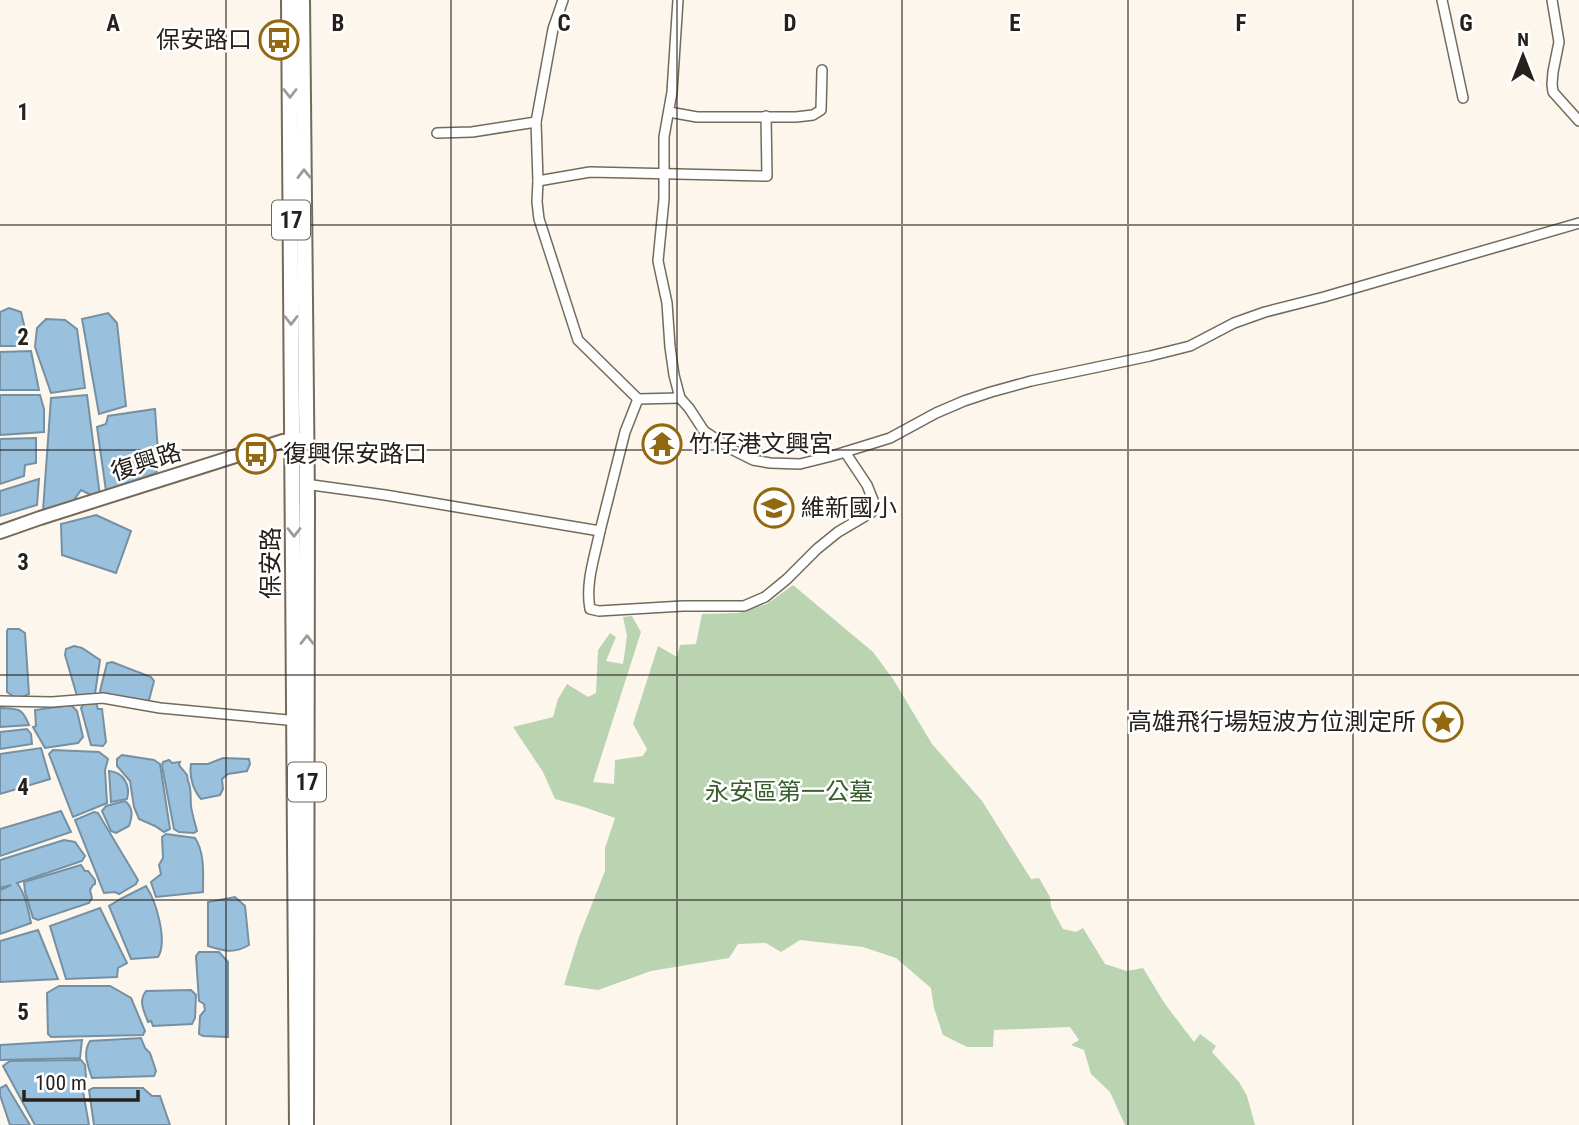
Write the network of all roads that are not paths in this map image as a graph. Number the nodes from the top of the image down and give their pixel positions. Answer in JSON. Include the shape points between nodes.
{"nodes":[{"id":1,"x":289,"y":0,"type":"edge"},
{"id":2,"x":302,"y":0,"type":"edge"},
{"id":3,"x":563,"y":0,"type":"edge"},
{"id":4,"x":678,"y":0,"type":"edge"},
{"id":5,"x":1442,"y":0,"type":"edge"},
{"id":6,"x":1552,"y":0,"type":"edge"},
{"id":7,"x":822,"y":70,"type":"dead end"},
{"id":8,"x":1463,"y":98,"type":"dead end"},
{"id":9,"x":669,"y":112,"type":"junction"},
{"id":10,"x":766,"y":116,"type":"junction"},
{"id":11,"x":1579,"y":121,"type":"edge"},
{"id":12,"x":536,"y":122,"type":"junction"},
{"id":13,"x":436,"y":133,"type":"dead end"},
{"id":14,"x":664,"y":174,"type":"junction"},
{"id":15,"x":538,"y":181,"type":"junction"},
{"id":16,"x":1579,"y":223,"type":"edge"},
{"id":17,"x":680,"y":398,"type":"junction"},
{"id":18,"x":638,"y":399,"type":"junction"},
{"id":19,"x":299,"y":439,"type":"junction"},
{"id":20,"x":845,"y":452,"type":"junction"},
{"id":21,"x":300,"y":485,"type":"junction"},
{"id":22,"x":600,"y":531,"type":"junction"},
{"id":23,"x":0,"y":532,"type":"edge"},
{"id":24,"x":0,"y":701,"type":"edge"},
{"id":25,"x":301,"y":720,"type":"junction"},
{"id":26,"x":297,"y":1125,"type":"edge"},
{"id":27,"x":306,"y":1125,"type":"edge"}],
"edges":[{"from":1,"to":19,"type":"main road","name":"保安路","number":"17","one_way":true},
{"from":19,"to":2,"type":"main road","name":"保安路","number":"17","one_way":true},
{"from":3,"to":12,"type":"street","via":[[552,29]]},
{"from":4,"to":9,"type":"street"},
{"from":5,"to":8,"type":"street"},
{"from":6,"to":11,"type":"street","via":[[1559,42],[1553,92]]},
{"from":7,"to":10,"type":"street","via":[[821,110],[813,115]]},
{"from":9,"to":10,"type":"street","via":[[697,117]]},
{"from":9,"to":14,"type":"street"},
{"from":10,"to":14,"type":"street","via":[[767,176]]},
{"from":12,"to":13,"type":"street"},
{"from":12,"to":15,"type":"street"},
{"from":14,"to":15,"type":"street","via":[[590,172]]},
{"from":14,"to":17,"type":"street","via":[[658,266]]},
{"from":15,"to":18,"type":"street","via":[[539,219],[579,340]]},
{"from":16,"to":20,"type":"street","via":[[1265,312],[1189,346],[1031,381],[964,401],[890,438]]},
{"from":17,"to":18,"type":"street"},
{"from":17,"to":20,"type":"street","via":[[704,431],[753,460],[800,464]]},
{"from":18,"to":22,"type":"street"},
{"from":19,"to":21,"type":"main road","name":"保安路","number":"17"},
{"from":19,"to":23,"type":"street","name":"復興路"},
{"from":20,"to":22,"type":"street","via":[[867,485],[872,512],[838,532],[765,597],[744,606],[590,609],[589,585]]},
{"from":21,"to":22,"type":"street"},
{"from":21,"to":25,"type":"main road","name":"保安路","number":"17"},
{"from":24,"to":25,"type":"street","via":[[103,698],[160,708]]},
{"from":25,"to":26,"type":"main road","name":"保安路","number":"17"},
{"from":25,"to":27,"type":"main road","name":"保安路","number":"17"}]}
